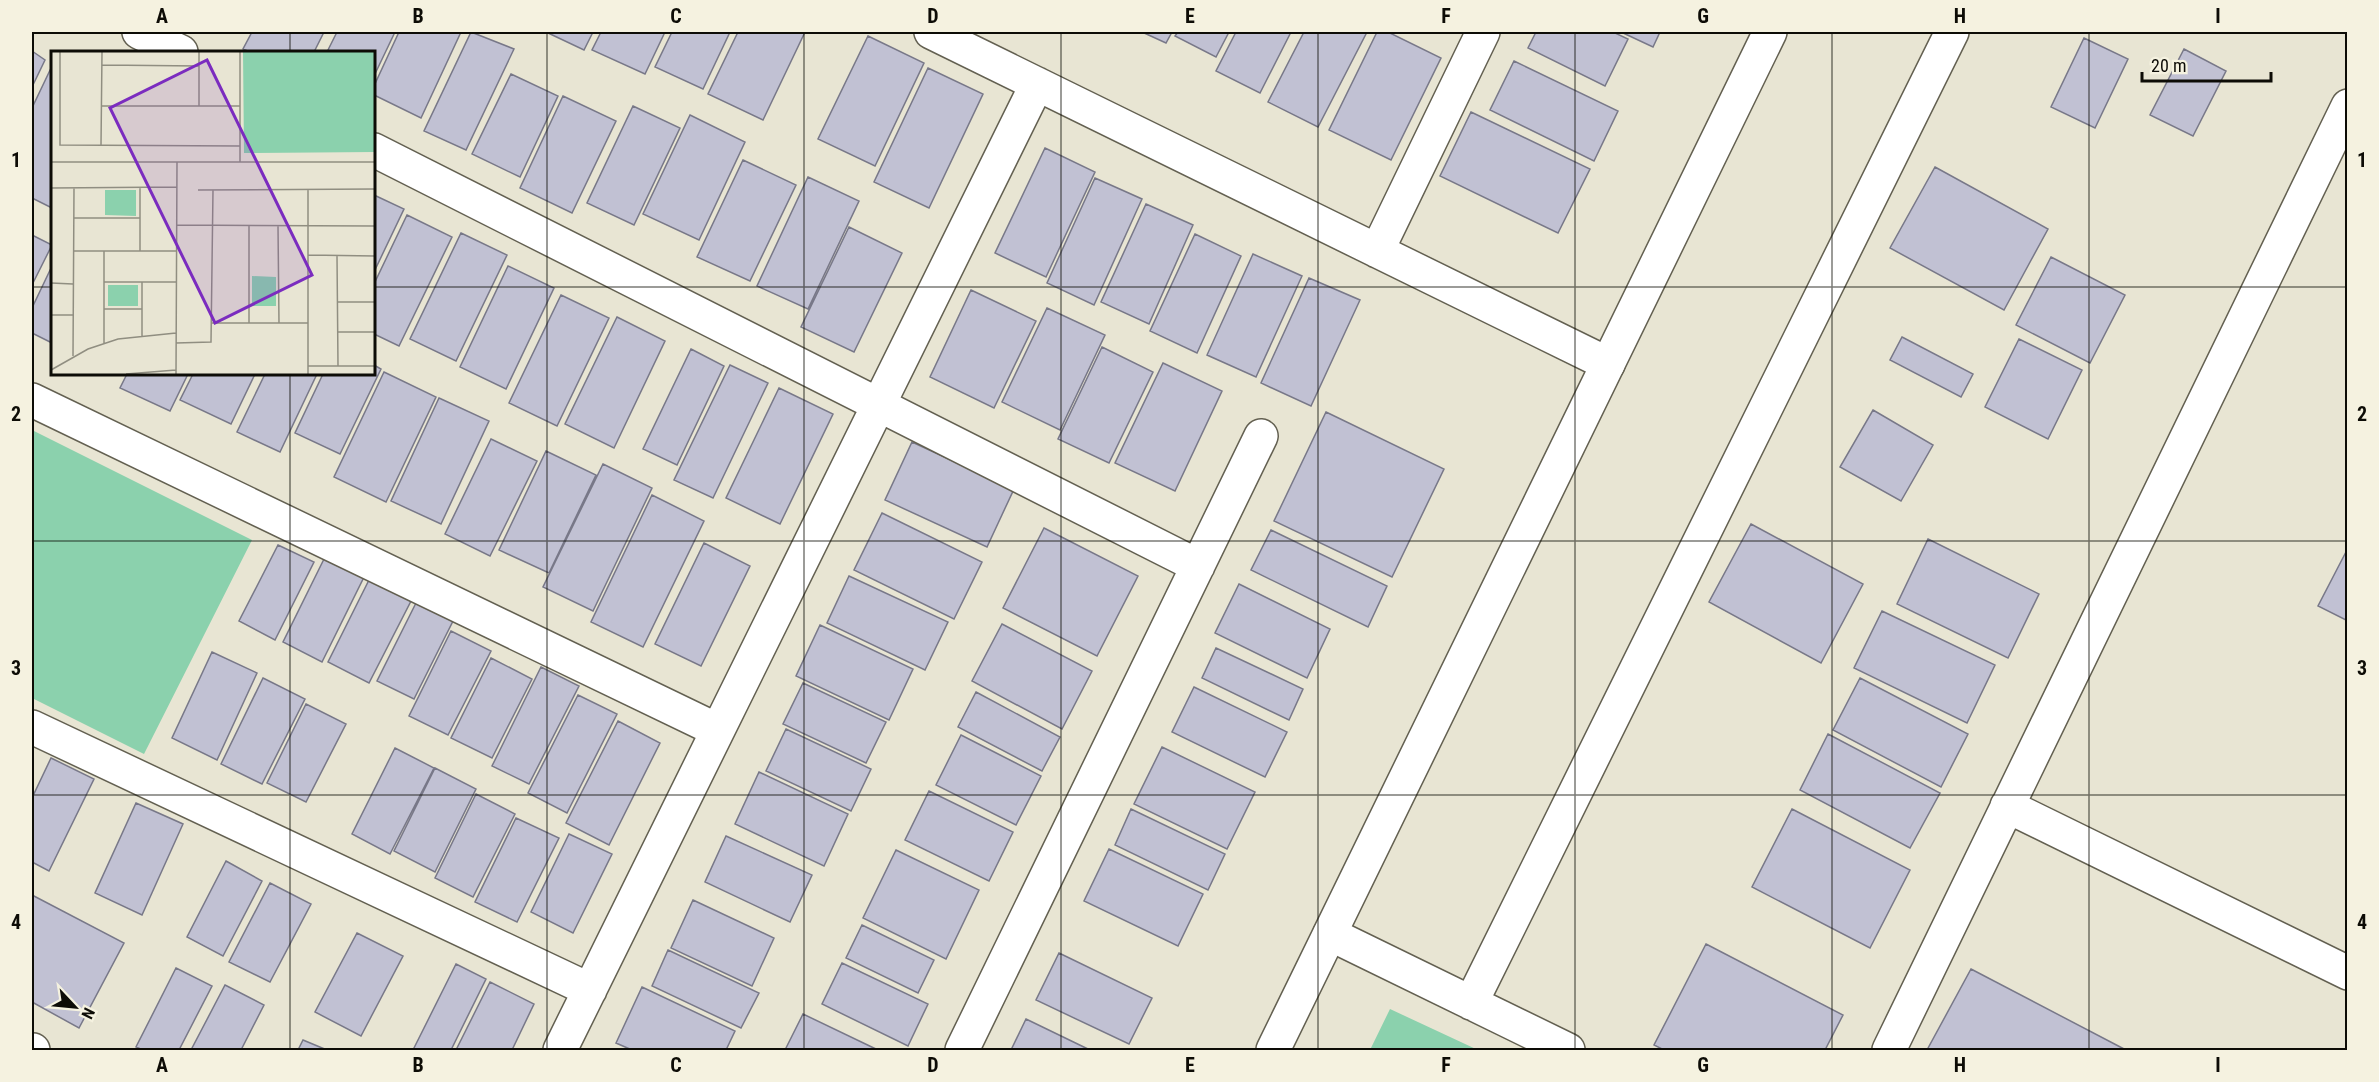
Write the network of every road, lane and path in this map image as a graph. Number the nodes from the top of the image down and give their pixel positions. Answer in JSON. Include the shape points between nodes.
{"nodes":[{"id":1,"x":139,"y":32,"type":"edge"},
{"id":2,"x":931,"y":32,"type":"edge"},
{"id":3,"x":1483,"y":32,"type":"edge"},
{"id":4,"x":1770,"y":32,"type":"edge"},
{"id":5,"x":1952,"y":32,"type":"edge"},
{"id":6,"x":179,"y":51,"type":"edge"},
{"id":7,"x":1037,"y":84,"type":"junction"},
{"id":8,"x":2348,"y":106,"type":"edge"},
{"id":9,"x":375,"y":151,"type":"edge"},
{"id":10,"x":1377,"y":251,"type":"junction"},
{"id":11,"x":1608,"y":364,"type":"junction"},
{"id":12,"x":32,"y":400,"type":"edge"},
{"id":13,"x":879,"y":405,"type":"junction"},
{"id":14,"x":1261,"y":436,"type":"dead end"},
{"id":15,"x":1198,"y":566,"type":"junction"},
{"id":16,"x":32,"y":728,"type":"edge"},
{"id":17,"x":717,"y":730,"type":"junction"},
{"id":18,"x":2007,"y":806,"type":"junction"},
{"id":19,"x":1330,"y":934,"type":"junction"},
{"id":20,"x":2348,"y":973,"type":"edge"},
{"id":21,"x":590,"y":990,"type":"junction"},
{"id":22,"x":1471,"y":1003,"type":"junction"},
{"id":23,"x":560,"y":1050,"type":"edge"},
{"id":24,"x":962,"y":1050,"type":"edge"},
{"id":25,"x":1274,"y":1050,"type":"edge"},
{"id":26,"x":1568,"y":1050,"type":"edge"},
{"id":27,"x":1888,"y":1050,"type":"edge"}],
"edges":[{"from":1,"to":6,"type":"street"},
{"from":2,"to":7,"type":"street"},
{"from":3,"to":10,"type":"street"},
{"from":4,"to":11,"type":"street"},
{"from":5,"to":22,"type":"street"},
{"from":7,"to":10,"type":"street"},
{"from":7,"to":13,"type":"street"},
{"from":8,"to":18,"type":"street"},
{"from":9,"to":13,"type":"street"},
{"from":10,"to":11,"type":"street"},
{"from":11,"to":19,"type":"street"},
{"from":12,"to":17,"type":"street"},
{"from":13,"to":15,"type":"street"},
{"from":13,"to":17,"type":"street"},
{"from":14,"to":15,"type":"street"},
{"from":15,"to":24,"type":"street"},
{"from":16,"to":21,"type":"street"},
{"from":17,"to":21,"type":"street"},
{"from":18,"to":20,"type":"street"},
{"from":18,"to":27,"type":"street"},
{"from":19,"to":22,"type":"street"},
{"from":19,"to":25,"type":"street"},
{"from":21,"to":23,"type":"street"},
{"from":22,"to":26,"type":"street"}]}
